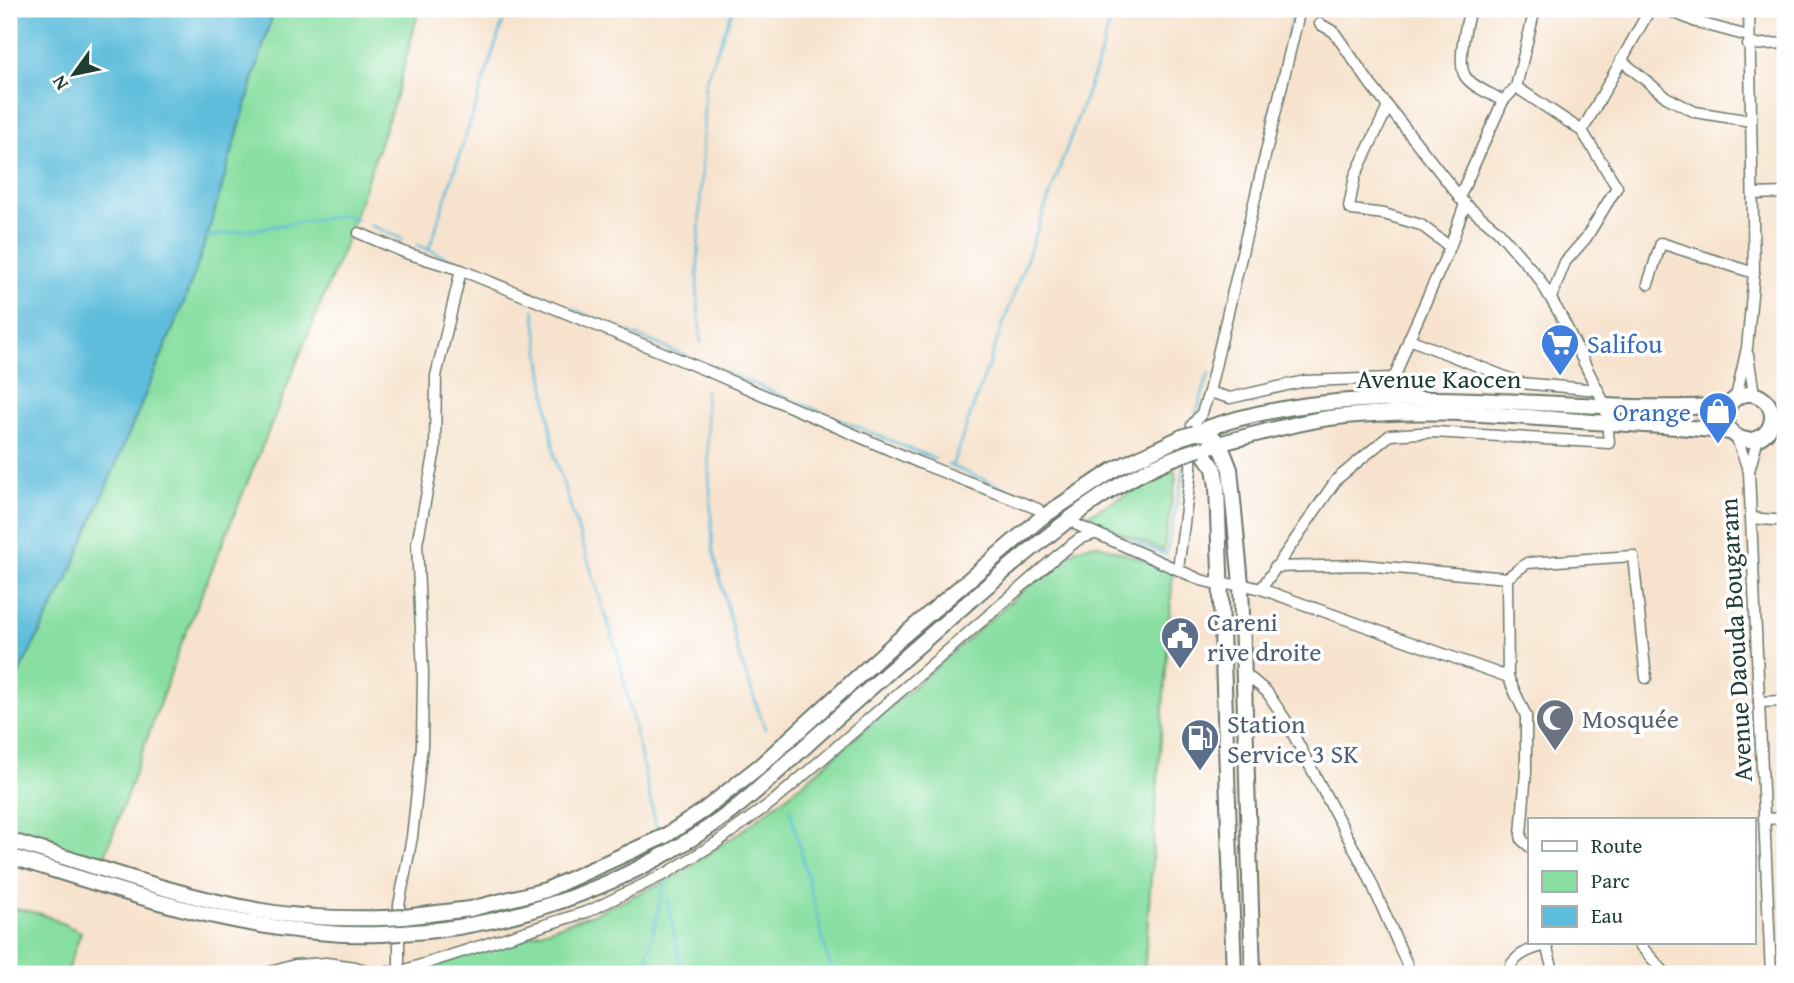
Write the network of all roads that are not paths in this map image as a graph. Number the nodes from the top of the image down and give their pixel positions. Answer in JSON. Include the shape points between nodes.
{"nodes":[{"id":1,"x":1300,"y":9,"type":"edge"},
{"id":2,"x":1469,"y":9,"type":"edge"},
{"id":3,"x":1535,"y":9,"type":"edge"},
{"id":4,"x":1650,"y":9,"type":"edge"},
{"id":5,"x":1666,"y":9,"type":"edge"},
{"id":6,"x":1749,"y":9,"type":"edge"},
{"id":7,"x":1320,"y":24,"type":"dead end"},
{"id":8,"x":1748,"y":40,"type":"junction"},
{"id":9,"x":1785,"y":43,"type":"edge"},
{"id":10,"x":1621,"y":60,"type":"junction"},
{"id":11,"x":1516,"y":87,"type":"junction"},
{"id":12,"x":1503,"y":101,"type":"junction"},
{"id":13,"x":1388,"y":107,"type":"junction"},
{"id":14,"x":1751,"y":121,"type":"junction"},
{"id":15,"x":1582,"y":131,"type":"junction"},
{"id":16,"x":1785,"y":193,"type":"edge"},
{"id":17,"x":1753,"y":194,"type":"junction"},
{"id":18,"x":1462,"y":201,"type":"junction"},
{"id":19,"x":359,"y":233,"type":"dead end"},
{"id":20,"x":1450,"y":247,"type":"junction"},
{"id":21,"x":461,"y":270,"type":"junction"},
{"id":22,"x":1754,"y":273,"type":"junction"},
{"id":23,"x":1648,"y":284,"type":"dead end"},
{"id":24,"x":1551,"y":298,"type":"junction"},
{"id":25,"x":1409,"y":339,"type":"junction"},
{"id":26,"x":1747,"y":348,"type":"junction"},
{"id":27,"x":1598,"y":390,"type":"junction"},
{"id":28,"x":1209,"y":392,"type":"junction"},
{"id":29,"x":1754,"y":394,"type":"junction"},
{"id":30,"x":1733,"y":401,"type":"junction"},
{"id":31,"x":1767,"y":403,"type":"junction"},
{"id":32,"x":1785,"y":404,"type":"edge"},
{"id":33,"x":1606,"y":407,"type":"junction"},
{"id":34,"x":1609,"y":423,"type":"junction"},
{"id":35,"x":1785,"y":427,"type":"edge"},
{"id":36,"x":1191,"y":434,"type":"junction"},
{"id":37,"x":1734,"y":434,"type":"junction"},
{"id":38,"x":1254,"y":435,"type":"junction"},
{"id":39,"x":1762,"y":435,"type":"junction"},
{"id":40,"x":1219,"y":444,"type":"junction"},
{"id":41,"x":1199,"y":449,"type":"junction"},
{"id":42,"x":1230,"y":469,"type":"junction"},
{"id":43,"x":1749,"y":472,"type":"junction"},
{"id":44,"x":1038,"y":509,"type":"dead end"},
{"id":45,"x":1751,"y":517,"type":"junction"},
{"id":46,"x":1785,"y":520,"type":"edge"},
{"id":47,"x":1077,"y":525,"type":"dead end"},
{"id":48,"x":1094,"y":534,"type":"junction"},
{"id":49,"x":1275,"y":566,"type":"junction"},
{"id":50,"x":1178,"y":569,"type":"junction"},
{"id":51,"x":1507,"y":578,"type":"junction"},
{"id":52,"x":1220,"y":584,"type":"junction"},
{"id":53,"x":1241,"y":584,"type":"junction"},
{"id":54,"x":1261,"y":589,"type":"junction"},
{"id":55,"x":1243,"y":672,"type":"junction"},
{"id":56,"x":1507,"y":677,"type":"junction"},
{"id":57,"x":1646,"y":678,"type":"dead end"},
{"id":58,"x":1785,"y":701,"type":"edge"},
{"id":59,"x":1759,"y":702,"type":"junction"},
{"id":60,"x":1246,"y":737,"type":"junction"},
{"id":61,"x":1227,"y":738,"type":"junction"},
{"id":62,"x":1229,"y":795,"type":"junction"},
{"id":63,"x":1248,"y":795,"type":"junction"},
{"id":64,"x":1785,"y":818,"type":"edge"},
{"id":65,"x":1764,"y":819,"type":"junction"},
{"id":66,"x":9,"y":840,"type":"edge"},
{"id":67,"x":1528,"y":845,"type":"edge"},
{"id":68,"x":9,"y":856,"type":"edge"},
{"id":69,"x":1639,"y":944,"type":"edge"},
{"id":70,"x":1406,"y":961,"type":"junction"},
{"id":71,"x":399,"y":973,"type":"edge"},
{"id":72,"x":264,"y":974,"type":"edge"},
{"id":73,"x":1234,"y":974,"type":"edge"},
{"id":74,"x":1253,"y":974,"type":"edge"},
{"id":75,"x":1409,"y":974,"type":"edge"},
{"id":76,"x":1418,"y":974,"type":"edge"},
{"id":77,"x":1507,"y":974,"type":"edge"},
{"id":78,"x":1555,"y":974,"type":"edge"},
{"id":79,"x":1666,"y":974,"type":"edge"},
{"id":80,"x":1771,"y":974,"type":"edge"}],
"edges":[{"from":1,"to":28,"type":"street"},
{"from":2,"to":12,"type":"street","via":[[1464,75]]},
{"from":3,"to":11,"type":"street"},
{"from":4,"to":10,"type":"street"},
{"from":5,"to":8,"type":"street"},
{"from":6,"to":8,"type":"street"},
{"from":7,"to":13,"type":"street","via":[[1334,32]]},
{"from":8,"to":9,"type":"street"},
{"from":8,"to":14,"type":"street"},
{"from":10,"to":14,"type":"street","via":[[1666,97],[1695,112]]},
{"from":10,"to":15,"type":"street"},
{"from":11,"to":12,"type":"street"},
{"from":11,"to":15,"type":"street"},
{"from":12,"to":18,"type":"street"},
{"from":13,"to":18,"type":"street"},
{"from":13,"to":20,"type":"street","via":[[1355,176],[1349,207],[1421,225]]},
{"from":14,"to":17,"type":"street"},
{"from":15,"to":24,"type":"street","via":[[1617,187],[1562,267]]},
{"from":16,"to":17,"type":"street"},
{"from":17,"to":22,"type":"street"},
{"from":18,"to":20,"type":"street"},
{"from":18,"to":24,"type":"street","via":[[1498,231]]},
{"from":19,"to":21,"type":"street"},
{"from":20,"to":25,"type":"street"},
{"from":21,"to":44,"type":"street"},
{"from":21,"to":71,"type":"street","via":[[436,376],[435,450],[417,544],[422,746],[399,905]]},
{"from":22,"to":23,"type":"street","via":[[1661,243]]},
{"from":22,"to":26,"type":"street"},
{"from":24,"to":27,"type":"street"},
{"from":25,"to":27,"type":"street","via":[[1521,383]]},
{"from":25,"to":28,"type":"street","via":[[1392,378],[1305,381],[1230,398]]},
{"from":26,"to":29,"type":"street"},
{"from":26,"to":30,"type":"street"},
{"from":27,"to":33,"type":"street"},
{"from":28,"to":50,"type":"street","via":[[1192,425]]},
{"from":29,"to":30,"type":"highway"},
{"from":29,"to":31,"type":"highway"},
{"from":30,"to":33,"type":"highway","name":"Avenue Kaocen","via":[[1687,408]]},
{"from":30,"to":37,"type":"highway","via":[[1726,419]]},
{"from":31,"to":32,"type":"highway"},
{"from":31,"to":39,"type":"highway","via":[[1772,418]]},
{"from":33,"to":34,"type":"street"},
{"from":33,"to":36,"type":"highway","name":"Avenue Kaocen","via":[[1413,397],[1270,411]]},
{"from":34,"to":37,"type":"highway","name":"Avenue Kaocen","via":[[1686,426]]},
{"from":34,"to":38,"type":"highway","name":"Avenue Kaocen","via":[[1457,412],[1390,413],[1329,418]]},
{"from":34,"to":49,"type":"street","via":[[1609,443],[1434,432],[1390,435],[1337,479]]},
{"from":35,"to":39,"type":"highway"},
{"from":36,"to":40,"type":"highway","via":[[1208,434]]},
{"from":36,"to":66,"type":"highway","name":"Avenue Kaocen","bridge":true,"via":[[1115,469],[1041,518],[703,811],[646,846],[546,890],[470,909],[404,917],[336,918],[262,911]]},
{"from":37,"to":39,"type":"highway","via":[[1743,439]]},
{"from":37,"to":43,"type":"street","name":"Avenue Daouda Bougaram"},
{"from":38,"to":40,"type":"highway","name":"Avenue Kaocen"},
{"from":38,"to":42,"type":"highway","via":[[1236,450]]},
{"from":39,"to":43,"type":"street","name":"Avenue Daouda Bougaram"},
{"from":40,"to":41,"type":"highway","name":"Avenue Kaocen"},
{"from":40,"to":42,"type":"highway"},
{"from":41,"to":52,"type":"highway","via":[[1215,472]]},
{"from":41,"to":68,"type":"highway","name":"Avenue Kaocen","bridge":true,"via":[[1150,468],[1061,523],[709,827],[671,851],[567,899],[452,929],[321,933],[197,914]]},
{"from":42,"to":53,"type":"highway"},
{"from":43,"to":45,"type":"street","name":"Avenue Daouda Bougaram"},
{"from":45,"to":46,"type":"street"},
{"from":45,"to":59,"type":"street","name":"Avenue Daouda Bougaram"},
{"from":47,"to":48,"type":"street"},
{"from":48,"to":50,"type":"street"},
{"from":48,"to":71,"type":"street","via":[[1057,556],[785,792],[716,843],[589,911]]},
{"from":49,"to":51,"type":"street","via":[[1363,565]]},
{"from":49,"to":54,"type":"street"},
{"from":50,"to":52,"type":"street"},
{"from":51,"to":56,"type":"street"},
{"from":51,"to":57,"type":"street","via":[[1527,563],[1633,556]]},
{"from":52,"to":53,"type":"street"},
{"from":52,"to":61,"type":"highway"},
{"from":53,"to":54,"type":"street"},
{"from":53,"to":55,"type":"highway"},
{"from":54,"to":56,"type":"street"},
{"from":55,"to":60,"type":"highway"},
{"from":55,"to":70,"type":"street","via":[[1267,692],[1291,731],[1368,875]]},
{"from":56,"to":67,"type":"street","via":[[1526,716],[1521,835]]},
{"from":58,"to":59,"type":"street"},
{"from":59,"to":65,"type":"street","name":"Avenue Daouda Bougaram"},
{"from":60,"to":61,"type":"highway"},
{"from":60,"to":63,"type":"highway"},
{"from":61,"to":62,"type":"highway"},
{"from":62,"to":63,"type":"highway"},
{"from":62,"to":73,"type":"highway"},
{"from":63,"to":74,"type":"highway"},
{"from":64,"to":65,"type":"street"},
{"from":65,"to":80,"type":"street","name":"Avenue Daouda Bougaram"},
{"from":69,"to":79,"type":"street"},
{"from":70,"to":75,"type":"street"},
{"from":70,"to":76,"type":"street"},
{"from":71,"to":72,"type":"street","via":[[326,962]]},
{"from":77,"to":78,"type":"street","via":[[1523,952],[1546,945]]}]}
